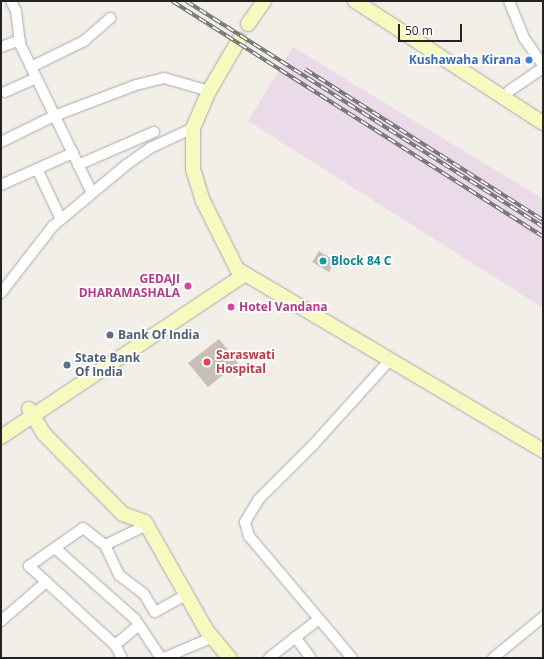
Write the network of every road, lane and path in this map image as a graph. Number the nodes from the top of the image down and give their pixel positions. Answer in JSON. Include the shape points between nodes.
{"nodes":[{"id":1,"x":264,"y":1,"type":"edge"},
{"id":2,"x":355,"y":1,"type":"edge"},
{"id":3,"x":371,"y":1,"type":"edge"},
{"id":4,"x":509,"y":1,"type":"edge"},
{"id":5,"x":13,"y":2,"type":"edge"},
{"id":6,"x":110,"y":18,"type":"dead end"},
{"id":7,"x":248,"y":24,"type":"dead end"},
{"id":8,"x":20,"y":40,"type":"junction"},
{"id":9,"x":239,"y":40,"type":"dead end"},
{"id":10,"x":1,"y":47,"type":"edge"},
{"id":11,"x":543,"y":65,"type":"edge"},
{"id":12,"x":31,"y":67,"type":"junction"},
{"id":13,"x":543,"y":68,"type":"edge"},
{"id":14,"x":36,"y":78,"type":"junction"},
{"id":15,"x":209,"y":91,"type":"junction"},
{"id":16,"x":509,"y":91,"type":"junction"},
{"id":17,"x":5,"y":92,"type":"dead end"},
{"id":18,"x":543,"y":113,"type":"edge"},
{"id":19,"x":54,"y":116,"type":"junction"},
{"id":20,"x":543,"y":123,"type":"edge"},
{"id":21,"x":193,"y":128,"type":"junction"},
{"id":22,"x":154,"y":132,"type":"dead end"},
{"id":23,"x":1,"y":142,"type":"edge"},
{"id":24,"x":72,"y":153,"type":"junction"},
{"id":25,"x":78,"y":165,"type":"junction"},
{"id":26,"x":37,"y":169,"type":"junction"},
{"id":27,"x":1,"y":185,"type":"edge"},
{"id":28,"x":92,"y":193,"type":"junction"},
{"id":29,"x":61,"y":219,"type":"junction"},
{"id":30,"x":240,"y":272,"type":"junction"},
{"id":31,"x":1,"y":293,"type":"edge"},
{"id":32,"x":389,"y":361,"type":"junction"},
{"id":33,"x":31,"y":412,"type":"junction"},
{"id":34,"x":1,"y":428,"type":"edge"},
{"id":35,"x":1,"y":437,"type":"edge"},
{"id":36,"x":543,"y":451,"type":"edge"},
{"id":37,"x":147,"y":525,"type":"junction"},
{"id":38,"x":105,"y":545,"type":"junction"},
{"id":39,"x":55,"y":548,"type":"junction"},
{"id":40,"x":46,"y":582,"type":"junction"},
{"id":41,"x":187,"y":594,"type":"junction"},
{"id":42,"x":543,"y":617,"type":"edge"},
{"id":43,"x":319,"y":619,"type":"junction"},
{"id":44,"x":1,"y":621,"type":"edge"},
{"id":45,"x":139,"y":624,"type":"junction"},
{"id":46,"x":213,"y":637,"type":"junction"},
{"id":47,"x":295,"y":637,"type":"junction"},
{"id":48,"x":114,"y":645,"type":"junction"},
{"id":49,"x":496,"y":657,"type":"edge"},
{"id":50,"x":122,"y":658,"type":"edge"},
{"id":51,"x":163,"y":658,"type":"edge"},
{"id":52,"x":230,"y":658,"type":"edge"},
{"id":53,"x":269,"y":658,"type":"edge"},
{"id":54,"x":311,"y":658,"type":"edge"},
{"id":55,"x":352,"y":658,"type":"edge"}],
"edges":[{"from":1,"to":7,"type":"main road"},
{"from":2,"to":20,"type":"main road"},
{"from":3,"to":16,"type":"main road"},
{"from":4,"to":11,"type":"street","via":[[524,38]]},
{"from":5,"to":8,"type":"street"},
{"from":6,"to":12,"type":"street","via":[[84,41]]},
{"from":8,"to":10,"type":"street"},
{"from":8,"to":12,"type":"street"},
{"from":9,"to":15,"type":"main road"},
{"from":12,"to":14,"type":"street"},
{"from":13,"to":16,"type":"street"},
{"from":14,"to":17,"type":"street"},
{"from":14,"to":19,"type":"street"},
{"from":15,"to":19,"type":"street","via":[[164,78],[136,85]]},
{"from":15,"to":21,"type":"main road"},
{"from":16,"to":18,"type":"main road"},
{"from":19,"to":23,"type":"street"},
{"from":19,"to":24,"type":"street"},
{"from":21,"to":28,"type":"street","via":[[150,148]]},
{"from":21,"to":30,"type":"main road","via":[[193,169],[203,201]]},
{"from":22,"to":25,"type":"street"},
{"from":24,"to":25,"type":"street"},
{"from":24,"to":26,"type":"street"},
{"from":25,"to":28,"type":"street"},
{"from":26,"to":27,"type":"street"},
{"from":26,"to":29,"type":"street"},
{"from":28,"to":29,"type":"street"},
{"from":29,"to":31,"type":"street","via":[[46,233]]},
{"from":30,"to":32,"type":"main road"},
{"from":30,"to":33,"type":"main road"},
{"from":32,"to":36,"type":"main road"},
{"from":32,"to":43,"type":"street","via":[[314,444],[259,499],[245,522],[249,536]]},
{"from":33,"to":34,"type":"main road"},
{"from":33,"to":35,"type":"main road"},
{"from":33,"to":37,"type":"main road","via":[[44,434],[123,514]]},
{"from":37,"to":38,"type":"street"},
{"from":37,"to":41,"type":"main road"},
{"from":38,"to":39,"type":"street","via":[[83,528]]},
{"from":38,"to":41,"type":"street","via":[[119,575],[144,594],[155,612]]},
{"from":39,"to":40,"type":"street","via":[[29,566]]},
{"from":39,"to":45,"type":"street"},
{"from":40,"to":44,"type":"street"},
{"from":40,"to":48,"type":"street"},
{"from":41,"to":46,"type":"main road","via":[[207,631]]},
{"from":42,"to":49,"type":"street"},
{"from":43,"to":47,"type":"street"},
{"from":43,"to":55,"type":"street"},
{"from":45,"to":48,"type":"street"},
{"from":45,"to":51,"type":"street"},
{"from":46,"to":51,"type":"street"},
{"from":46,"to":52,"type":"main road"},
{"from":47,"to":53,"type":"street"},
{"from":47,"to":54,"type":"street"},
{"from":48,"to":50,"type":"street"}]}
